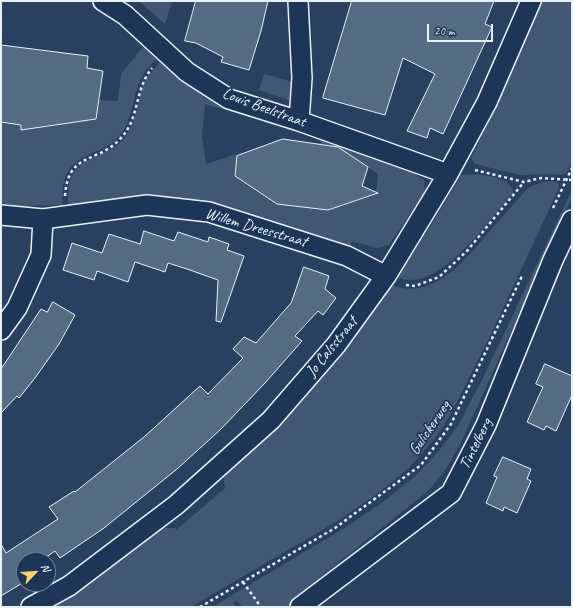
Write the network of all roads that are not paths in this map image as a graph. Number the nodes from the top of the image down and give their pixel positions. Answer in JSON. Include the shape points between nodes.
{"nodes":[{"id":1,"x":103,"y":1,"type":"edge"},
{"id":2,"x":298,"y":1,"type":"edge"},
{"id":3,"x":531,"y":1,"type":"edge"},
{"id":4,"x":299,"y":121,"type":"junction"},
{"id":5,"x":451,"y":169,"type":"junction"},
{"id":6,"x":1,"y":215,"type":"edge"},
{"id":7,"x":43,"y":219,"type":"junction"},
{"id":8,"x":572,"y":220,"type":"edge"},
{"id":9,"x":386,"y":276,"type":"junction"},
{"id":10,"x":1,"y":330,"type":"edge"},
{"id":11,"x":31,"y":607,"type":"edge"},
{"id":12,"x":300,"y":607,"type":"edge"}],
"edges":[{"from":1,"to":4,"type":"street","name":"Louis Beelstraat","via":[[125,15],[187,72],[229,99]]},
{"from":2,"to":4,"type":"street","via":[[302,78]]},
{"from":3,"to":5,"type":"street","name":"Jo Calsstraat","via":[[488,102]]},
{"from":4,"to":5,"type":"street","name":"Louis Beelstraat"},
{"from":5,"to":9,"type":"street","name":"Jo Calsstraat"},
{"from":6,"to":7,"type":"street","name":"Willem Dreesstraat"},
{"from":7,"to":9,"type":"street","name":"Willem Dreesstraat","via":[[147,206],[209,212],[347,256]]},
{"from":7,"to":10,"type":"street","via":[[41,255],[17,308]]},
{"from":8,"to":12,"type":"street","name":"Tintelberg","via":[[553,260],[486,425],[451,494]]},
{"from":9,"to":11,"type":"street","name":"Jo Calsstraat","via":[[336,345],[271,420],[176,505],[69,586]]}]}
